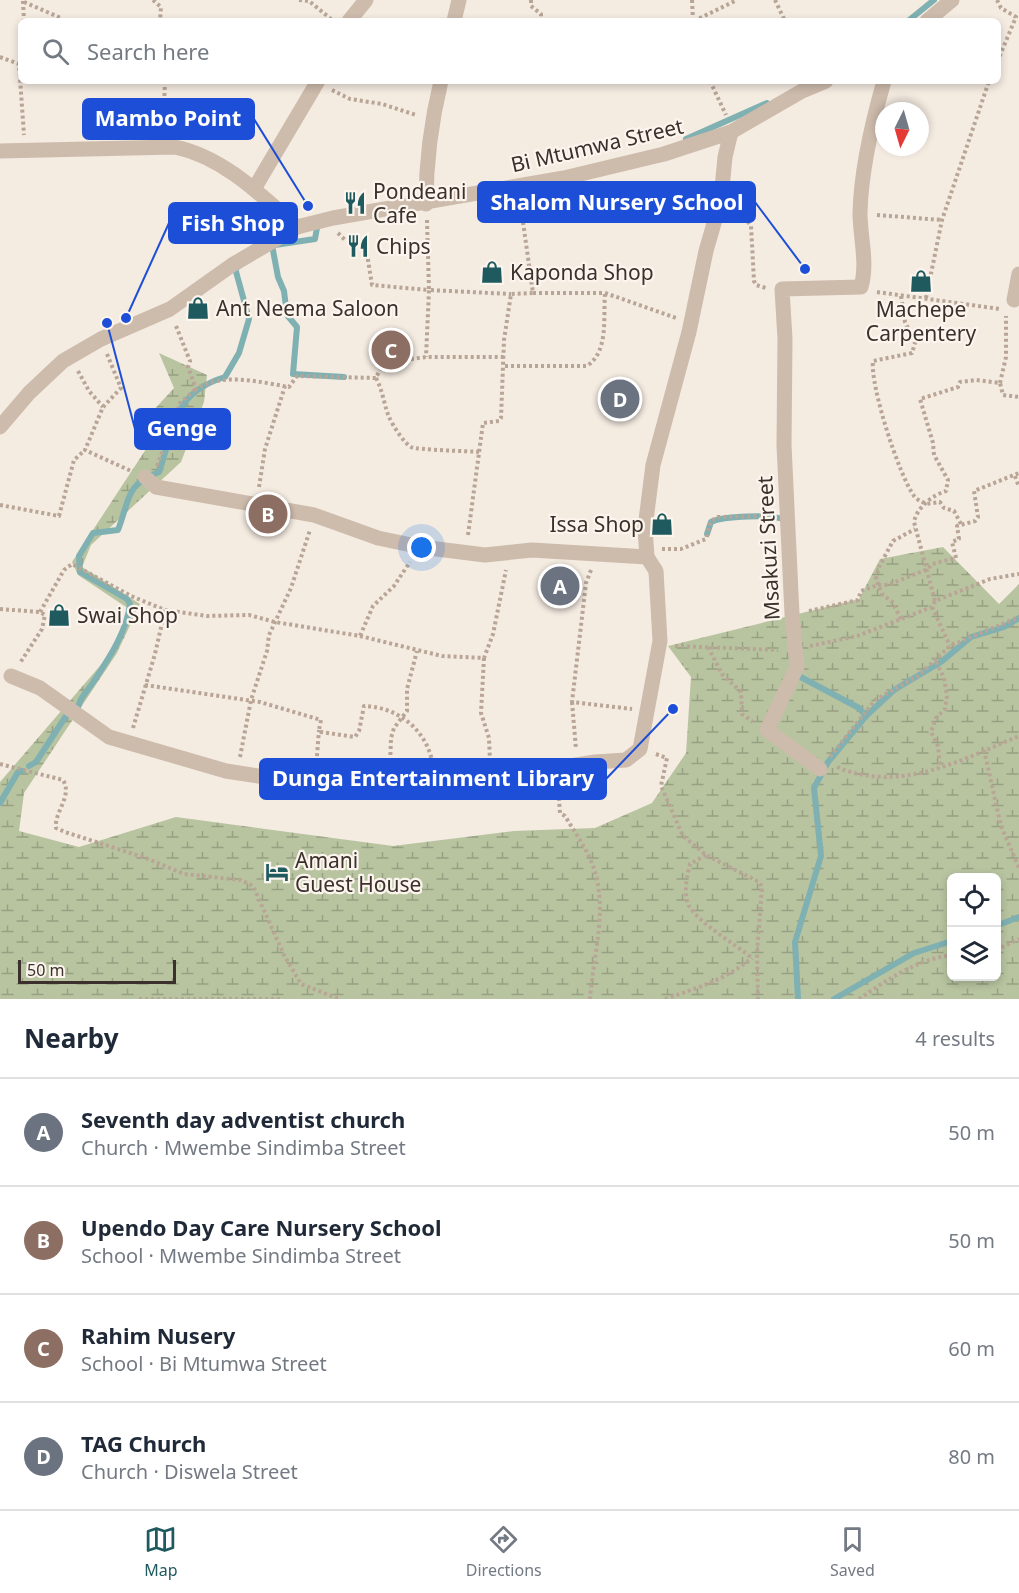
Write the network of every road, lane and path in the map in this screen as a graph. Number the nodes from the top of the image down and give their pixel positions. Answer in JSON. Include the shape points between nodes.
{"nodes":[{"id":1,"x":153,"y":0,"type":"edge"},
{"id":2,"x":299,"y":0,"type":"edge"},
{"id":3,"x":366,"y":0,"type":"edge"},
{"id":4,"x":459,"y":0,"type":"edge"},
{"id":5,"x":531,"y":0,"type":"edge"},
{"id":6,"x":692,"y":0,"type":"edge"},
{"id":7,"x":737,"y":0,"type":"edge"},
{"id":8,"x":775,"y":0,"type":"edge"},
{"id":9,"x":952,"y":0,"type":"edge"},
{"id":10,"x":997,"y":0,"type":"edge"},
{"id":11,"x":23,"y":1,"type":"edge"},
{"id":12,"x":24,"y":18,"type":"edge"},
{"id":13,"x":61,"y":18,"type":"dead end"},
{"id":14,"x":160,"y":18,"type":"edge"},
{"id":15,"x":331,"y":18,"type":"edge"},
{"id":16,"x":351,"y":18,"type":"edge"},
{"id":17,"x":455,"y":18,"type":"edge"},
{"id":18,"x":541,"y":18,"type":"edge"},
{"id":19,"x":693,"y":18,"type":"edge"},
{"id":20,"x":699,"y":18,"type":"edge"},
{"id":21,"x":784,"y":18,"type":"edge"},
{"id":22,"x":931,"y":18,"type":"edge"},
{"id":23,"x":1001,"y":53,"type":"edge"},
{"id":24,"x":0,"y":57,"type":"edge"},
{"id":25,"x":18,"y":63,"type":"edge"},
{"id":26,"x":21,"y":84,"type":"edge"},
{"id":27,"x":165,"y":84,"type":"edge"},
{"id":28,"x":316,"y":84,"type":"edge"},
{"id":29,"x":319,"y":84,"type":"edge"},
{"id":30,"x":440,"y":84,"type":"edge"},
{"id":31,"x":711,"y":84,"type":"edge"},
{"id":32,"x":819,"y":84,"type":"edge"},
{"id":33,"x":883,"y":84,"type":"edge"},
{"id":34,"x":988,"y":84,"type":"edge"},
{"id":35,"x":235,"y":120,"type":"dead end"},
{"id":36,"x":431,"y":120,"type":"junction"},
{"id":37,"x":732,"y":131,"type":"junction"},
{"id":38,"x":0,"y":151,"type":"edge"},
{"id":39,"x":24,"y":151,"type":"junction"},
{"id":40,"x":516,"y":186,"type":"junction"},
{"id":41,"x":254,"y":189,"type":"junction"},
{"id":42,"x":721,"y":198,"type":"junction"},
{"id":43,"x":426,"y":204,"type":"junction"},
{"id":44,"x":860,"y":214,"type":"junction"},
{"id":45,"x":333,"y":218,"type":"junction"},
{"id":46,"x":942,"y":220,"type":"junction"},
{"id":47,"x":297,"y":226,"type":"junction"},
{"id":48,"x":1019,"y":274,"type":"edge"},
{"id":49,"x":782,"y":289,"type":"junction"},
{"id":50,"x":859,"y":289,"type":"junction"},
{"id":51,"x":429,"y":290,"type":"junction"},
{"id":52,"x":533,"y":293,"type":"junction"},
{"id":53,"x":605,"y":293,"type":"junction"},
{"id":54,"x":511,"y":294,"type":"junction"},
{"id":55,"x":901,"y":296,"type":"junction"},
{"id":56,"x":926,"y":298,"type":"junction"},
{"id":57,"x":1014,"y":300,"type":"dead end"},
{"id":58,"x":170,"y":309,"type":"junction"},
{"id":59,"x":691,"y":323,"type":"junction"},
{"id":60,"x":101,"y":339,"type":"junction"},
{"id":61,"x":73,"y":355,"type":"junction"},
{"id":62,"x":426,"y":357,"type":"junction"},
{"id":63,"x":504,"y":357,"type":"junction"},
{"id":64,"x":505,"y":366,"type":"junction"},
{"id":65,"x":376,"y":378,"type":"junction"},
{"id":66,"x":1000,"y":383,"type":"junction"},
{"id":67,"x":285,"y":386,"type":"junction"},
{"id":68,"x":196,"y":389,"type":"junction"},
{"id":69,"x":1019,"y":397,"type":"edge"},
{"id":70,"x":103,"y":407,"type":"junction"},
{"id":71,"x":0,"y":427,"type":"edge"},
{"id":72,"x":85,"y":450,"type":"junction"},
{"id":73,"x":481,"y":452,"type":"junction"},
{"id":74,"x":1017,"y":474,"type":"edge"},
{"id":75,"x":145,"y":477,"type":"junction"},
{"id":76,"x":1019,"y":487,"type":"edge"},
{"id":77,"x":926,"y":504,"type":"junction"},
{"id":78,"x":0,"y":505,"type":"edge"},
{"id":79,"x":258,"y":506,"type":"junction"},
{"id":80,"x":314,"y":515,"type":"junction"},
{"id":81,"x":788,"y":517,"type":"junction"},
{"id":82,"x":961,"y":524,"type":"junction"},
{"id":83,"x":915,"y":529,"type":"junction"},
{"id":84,"x":421,"y":547,"type":"junction"},
{"id":85,"x":461,"y":553,"type":"junction"},
{"id":86,"x":598,"y":553,"type":"junction"},
{"id":87,"x":507,"y":555,"type":"junction"},
{"id":88,"x":647,"y":557,"type":"junction"},
{"id":89,"x":928,"y":569,"type":"junction"},
{"id":90,"x":1019,"y":574,"type":"edge"},
{"id":91,"x":878,"y":585,"type":"junction"},
{"id":92,"x":935,"y":601,"type":"junction"},
{"id":93,"x":932,"y":607,"type":"junction"},
{"id":94,"x":0,"y":609,"type":"edge"},
{"id":95,"x":165,"y":610,"type":"junction"},
{"id":96,"x":40,"y":612,"type":"junction"},
{"id":97,"x":792,"y":614,"type":"junction"},
{"id":98,"x":1019,"y":617,"type":"edge"},
{"id":99,"x":901,"y":620,"type":"junction"},
{"id":100,"x":275,"y":622,"type":"junction"},
{"id":101,"x":360,"y":636,"type":"junction"},
{"id":102,"x":660,"y":641,"type":"junction"},
{"id":103,"x":950,"y":646,"type":"junction"},
{"id":104,"x":708,"y":647,"type":"junction"},
{"id":105,"x":796,"y":648,"type":"junction"},
{"id":106,"x":417,"y":651,"type":"junction"},
{"id":107,"x":484,"y":658,"type":"junction"},
{"id":108,"x":936,"y":662,"type":"junction"},
{"id":109,"x":10,"y":676,"type":"joint"},
{"id":110,"x":145,"y":685,"type":"junction"},
{"id":111,"x":251,"y":700,"type":"junction"},
{"id":112,"x":572,"y":702,"type":"junction"},
{"id":113,"x":646,"y":712,"type":"junction"},
{"id":114,"x":402,"y":716,"type":"junction"},
{"id":115,"x":319,"y":730,"type":"junction"},
{"id":116,"x":766,"y":730,"type":"junction"},
{"id":117,"x":1019,"y":736,"type":"edge"},
{"id":118,"x":128,"y":743,"type":"junction"},
{"id":119,"x":640,"y":749,"type":"junction"},
{"id":120,"x":984,"y":750,"type":"junction"},
{"id":121,"x":0,"y":764,"type":"edge"},
{"id":122,"x":579,"y":765,"type":"junction"},
{"id":123,"x":940,"y":767,"type":"junction"},
{"id":124,"x":827,"y":768,"type":"junction"},
{"id":125,"x":557,"y":769,"type":"junction"},
{"id":126,"x":237,"y":772,"type":"junction"},
{"id":127,"x":492,"y":777,"type":"junction"},
{"id":128,"x":434,"y":783,"type":"junction"},
{"id":129,"x":316,"y":784,"type":"junction"},
{"id":130,"x":390,"y":784,"type":"junction"},
{"id":131,"x":706,"y":855,"type":"junction"},
{"id":132,"x":1019,"y":868,"type":"edge"},
{"id":133,"x":1019,"y":939,"type":"edge"},
{"id":134,"x":1001,"y":948,"type":"edge"},
{"id":135,"x":757,"y":953,"type":"junction"},
{"id":136,"x":947,"y":955,"type":"edge"},
{"id":137,"x":752,"y":958,"type":"junction"},
{"id":138,"x":758,"y":998,"type":"edge"},
{"id":139,"x":139,"y":999,"type":"edge"},
{"id":140,"x":280,"y":999,"type":"edge"},
{"id":141,"x":339,"y":999,"type":"edge"},
{"id":142,"x":590,"y":999,"type":"edge"},
{"id":143,"x":665,"y":999,"type":"edge"},
{"id":144,"x":859,"y":999,"type":"edge"}],
"edges":[{"from":1,"to":14,"type":"path","via":[[160,7]]},
{"from":2,"to":15,"type":"path","via":[[309,1]]},
{"from":3,"to":16,"type":"street"},
{"from":4,"to":17,"type":"street"},
{"from":5,"to":18,"type":"path","via":[[531,6],[542,14]]},
{"from":6,"to":19,"type":"path"},
{"from":7,"to":20,"type":"path"},
{"from":8,"to":21,"type":"path"},
{"from":9,"to":22,"type":"street"},
{"from":10,"to":23,"type":"path","via":[[1000,8],[1016,17]]},
{"from":11,"to":12,"type":"path"},
{"from":11,"to":13,"type":"path"},
{"from":24,"to":25,"type":"path"},
{"from":26,"to":39,"type":"path"},
{"from":27,"to":35,"type":"path","via":[[164,106]]},
{"from":28,"to":41,"type":"street"},
{"from":29,"to":36,"type":"path","via":[[350,99],[382,104]]},
{"from":30,"to":36,"type":"street"},
{"from":31,"to":37,"type":"path"},
{"from":32,"to":37,"type":"street","name":"Bi Mtumwa Street"},
{"from":33,"to":44,"type":"street","via":[[863,168]]},
{"from":34,"to":46,"type":"path"},
{"from":36,"to":43,"type":"street"},
{"from":37,"to":40,"type":"street","name":"Bi Mtumwa Street","via":[[626,165]]},
{"from":37,"to":42,"type":"street"},
{"from":38,"to":39,"type":"street"},
{"from":39,"to":41,"type":"street","via":[[175,147],[193,150]]},
{"from":40,"to":43,"type":"street","name":"Bi Mtumwa Street"},
{"from":40,"to":52,"type":"path"},
{"from":41,"to":47,"type":"street"},
{"from":42,"to":49,"type":"path","via":[[739,208],[751,226],[751,267],[756,285]]},
{"from":42,"to":59,"type":"street"},
{"from":43,"to":45,"type":"street","name":"Bi Mtumwa Street"},
{"from":43,"to":51,"type":"path"},
{"from":44,"to":46,"type":"path"},
{"from":44,"to":50,"type":"street","via":[[863,281]]},
{"from":45,"to":47,"type":"street","name":"Bi Mtumwa Street"},
{"from":45,"to":51,"type":"path","via":[[342,239],[365,241],[372,285]]},
{"from":46,"to":56,"type":"path"},
{"from":47,"to":58,"type":"street","name":"Bi Mtumwa Street"},
{"from":48,"to":57,"type":"street"},
{"from":49,"to":50,"type":"street"},
{"from":49,"to":81,"type":"street","name":"Msakuzi Street"},
{"from":50,"to":55,"type":"path"},
{"from":51,"to":54,"type":"path"},
{"from":51,"to":62,"type":"path"},
{"from":52,"to":53,"type":"path"},
{"from":52,"to":54,"type":"path"},
{"from":53,"to":59,"type":"path"},
{"from":53,"to":64,"type":"path","via":[[602,350],[595,361],[587,366]]},
{"from":54,"to":63,"type":"path"},
{"from":55,"to":56,"type":"path"},
{"from":55,"to":77,"type":"path","via":[[905,322],[915,343],[912,353],[873,361],[872,371],[897,464],[913,495]]},
{"from":56,"to":66,"type":"path","via":[[1007,311],[1006,357]]},
{"from":58,"to":60,"type":"street","name":"Bi Mtumwa Street"},
{"from":58,"to":68,"type":"path"},
{"from":59,"to":88,"type":"street","via":[[653,465],[645,528]]},
{"from":60,"to":61,"type":"street","name":"Bi Mtumwa Street"},
{"from":60,"to":70,"type":"path","via":[[121,388]]},
{"from":61,"to":70,"type":"path","via":[[89,391]]},
{"from":61,"to":71,"type":"street","name":"Bi Mtumwa Street","via":[[29,393]]},
{"from":62,"to":63,"type":"path"},
{"from":62,"to":65,"type":"path","via":[[383,363]]},
{"from":63,"to":64,"type":"path"},
{"from":64,"to":73,"type":"path","via":[[500,422],[483,423]]},
{"from":65,"to":67,"type":"path","via":[[297,376],[290,386]]},
{"from":65,"to":73,"type":"path","via":[[389,417],[408,445],[417,449]]},
{"from":66,"to":69,"type":"path","via":[[1003,395]]},
{"from":66,"to":77,"type":"path","via":[[960,382],[958,387],[920,399],[934,455],[948,480],[946,491],[937,493]]},
{"from":67,"to":68,"type":"path","via":[[226,379],[204,383]]},
{"from":67,"to":79,"type":"path","via":[[265,449]]},
{"from":68,"to":75,"type":"path","via":[[180,403],[160,464]]},
{"from":70,"to":72,"type":"path"},
{"from":72,"to":75,"type":"path"},
{"from":72,"to":78,"type":"path","via":[[74,460],[59,516]]},
{"from":73,"to":85,"type":"path","via":[[470,527]]},
{"from":74,"to":76,"type":"path"},
{"from":74,"to":82,"type":"path","via":[[975,491],[978,517]]},
{"from":75,"to":79,"type":"street","via":[[156,487]]},
{"from":77,"to":82,"type":"path","via":[[940,502],[954,511]]},
{"from":77,"to":83,"type":"path","via":[[915,516]]},
{"from":79,"to":80,"type":"street"},
{"from":80,"to":84,"type":"street","via":[[378,538]]},
{"from":80,"to":100,"type":"path","via":[[295,579]]},
{"from":81,"to":88,"type":"path","via":[[718,517],[711,521],[706,539],[681,549],[662,549]]},
{"from":81,"to":97,"type":"street","name":"Msakuzi Street"},
{"from":82,"to":89,"type":"path","via":[[957,527],[959,539],[952,542],[956,558],[932,564]]},
{"from":83,"to":89,"type":"path"},
{"from":83,"to":91,"type":"path","via":[[888,548],[877,572]]},
{"from":84,"to":85,"type":"street"},
{"from":84,"to":101,"type":"path","via":[[394,586],[373,606]]},
{"from":85,"to":87,"type":"street"},
{"from":86,"to":87,"type":"street","via":[[532,550]]},
{"from":86,"to":88,"type":"street"},
{"from":86,"to":112,"type":"path","via":[[586,583]]},
{"from":87,"to":107,"type":"path","via":[[494,634]]},
{"from":88,"to":102,"type":"street","via":[[656,571]]},
{"from":89,"to":91,"type":"path","via":[[888,585]]},
{"from":89,"to":92,"type":"path"},
{"from":90,"to":92,"type":"path","via":[[990,579]]},
{"from":91,"to":97,"type":"path","via":[[861,591],[858,600]]},
{"from":91,"to":99,"type":"path"},
{"from":92,"to":93,"type":"path"},
{"from":93,"to":99,"type":"path"},
{"from":93,"to":103,"type":"path"},
{"from":94,"to":96,"type":"path"},
{"from":95,"to":96,"type":"path","via":[[72,564],[64,570]]},
{"from":95,"to":100,"type":"path","via":[[207,616],[249,615]]},
{"from":95,"to":110,"type":"path"},
{"from":96,"to":109,"type":"path","via":[[45,615],[42,629]]},
{"from":97,"to":105,"type":"street","name":"Msakuzi Street"},
{"from":98,"to":103,"type":"path"},
{"from":99,"to":105,"type":"path","via":[[857,636]]},
{"from":100,"to":101,"type":"path"},
{"from":100,"to":111,"type":"path"},
{"from":101,"to":106,"type":"path"},
{"from":102,"to":104,"type":"path"},
{"from":102,"to":113,"type":"street"},
{"from":103,"to":108,"type":"path","via":[[938,655]]},
{"from":104,"to":105,"type":"path","via":[[794,652]]},
{"from":104,"to":116,"type":"path","via":[[722,674],[741,692],[742,714]]},
{"from":105,"to":116,"type":"street","name":"Msakuzi Street","via":[[795,674]]},
{"from":106,"to":107,"type":"path","via":[[455,658]]},
{"from":106,"to":114,"type":"path","via":[[408,689],[408,709]]},
{"from":107,"to":127,"type":"path","via":[[481,713],[489,738]]},
{"from":108,"to":123,"type":"path","via":[[947,696],[945,709],[936,718],[931,732],[938,746]]},
{"from":108,"to":124,"type":"path","via":[[875,700]]},
{"from":109,"to":118,"type":"street","via":[[40,688],[109,737]]},
{"from":110,"to":111,"type":"path"},
{"from":110,"to":118,"type":"path"},
{"from":111,"to":115,"type":"path","via":[[321,720]]},
{"from":111,"to":126,"type":"path"},
{"from":112,"to":113,"type":"path"},
{"from":112,"to":122,"type":"path"},
{"from":113,"to":119,"type":"street"},
{"from":114,"to":115,"type":"path","via":[[364,705],[357,736]]},
{"from":114,"to":128,"type":"path","via":[[426,741]]},
{"from":114,"to":130,"type":"path","via":[[391,738]]},
{"from":115,"to":129,"type":"path"},
{"from":116,"to":124,"type":"street"},
{"from":117,"to":120,"type":"path"},
{"from":118,"to":126,"type":"street"},
{"from":119,"to":122,"type":"street","via":[[626,760]]},
{"from":119,"to":131,"type":"path","via":[[667,758],[661,786],[665,799],[683,836]]},
{"from":120,"to":123,"type":"path"},
{"from":120,"to":132,"type":"path","via":[[1001,826]]},
{"from":121,"to":141,"type":"path","via":[[63,780],[66,795],[56,828],[184,874],[241,880],[253,886],[301,984]]},
{"from":122,"to":125,"type":"street"},
{"from":123,"to":124,"type":"path","via":[[904,778]]},
{"from":125,"to":127,"type":"street"},
{"from":125,"to":142,"type":"path","via":[[560,813],[591,862],[597,890],[600,914]]},
{"from":126,"to":129,"type":"street"},
{"from":127,"to":128,"type":"street"},
{"from":128,"to":130,"type":"street"},
{"from":129,"to":130,"type":"street"},
{"from":131,"to":135,"type":"path","via":[[762,887]]},
{"from":131,"to":137,"type":"path","via":[[690,864],[688,905]]},
{"from":133,"to":134,"type":"path"},
{"from":135,"to":137,"type":"path"},
{"from":135,"to":138,"type":"path"},
{"from":136,"to":144,"type":"path","via":[[932,957]]},
{"from":137,"to":143,"type":"path","via":[[732,974]]},
{"from":139,"to":140,"type":"path"}]}
